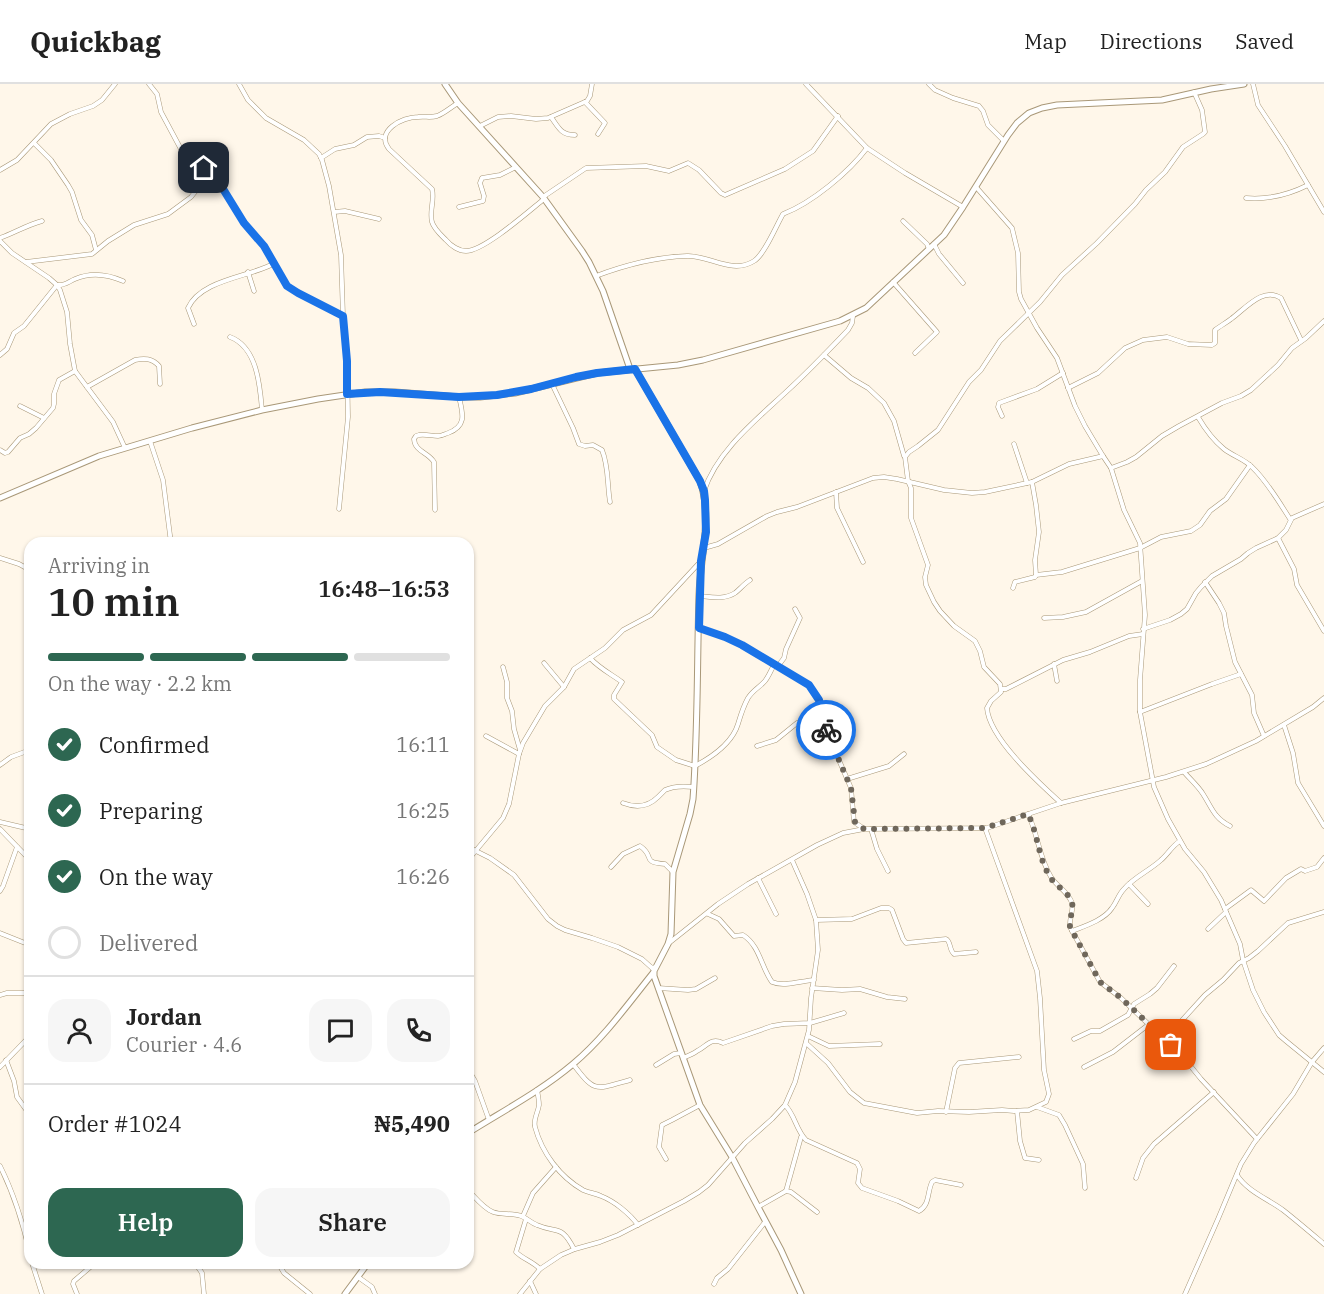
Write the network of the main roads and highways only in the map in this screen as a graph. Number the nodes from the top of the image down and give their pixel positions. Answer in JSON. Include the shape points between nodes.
{"nodes":[{"id":1,"x":445,"y":84,"type":"edge"},
{"id":2,"x":1244,"y":84,"type":"edge"},
{"id":3,"x":1210,"y":86,"type":"edge"},
{"id":4,"x":633,"y":369,"type":"junction"},
{"id":5,"x":0,"y":498,"type":"edge"},
{"id":6,"x":655,"y":969,"type":"junction"},
{"id":7,"x":474,"y":1129,"type":"edge"},
{"id":8,"x":364,"y":1269,"type":"edge"},
{"id":9,"x":345,"y":1294,"type":"edge"},
{"id":10,"x":801,"y":1294,"type":"edge"}],
"edges":[{"from":1,"to":4,"type":"main road","via":[[544,198],[582,251],[603,291]]},
{"from":2,"to":3,"type":"main road"},
{"from":3,"to":4,"type":"main road","via":[[1149,102],[1080,104],[1029,113],[1004,141],[944,235],[866,308],[840,321],[703,360]]},
{"from":4,"to":5,"type":"main road","via":[[489,396],[347,394],[262,410],[125,448]]},
{"from":4,"to":6,"type":"main road","via":[[700,481],[705,500],[694,787],[673,872],[671,934]]},
{"from":6,"to":7,"type":"main road","via":[[573,1064]]},
{"from":6,"to":10,"type":"main road","via":[[657,988],[700,1105],[732,1157]]},
{"from":8,"to":9,"type":"main road"}]}
